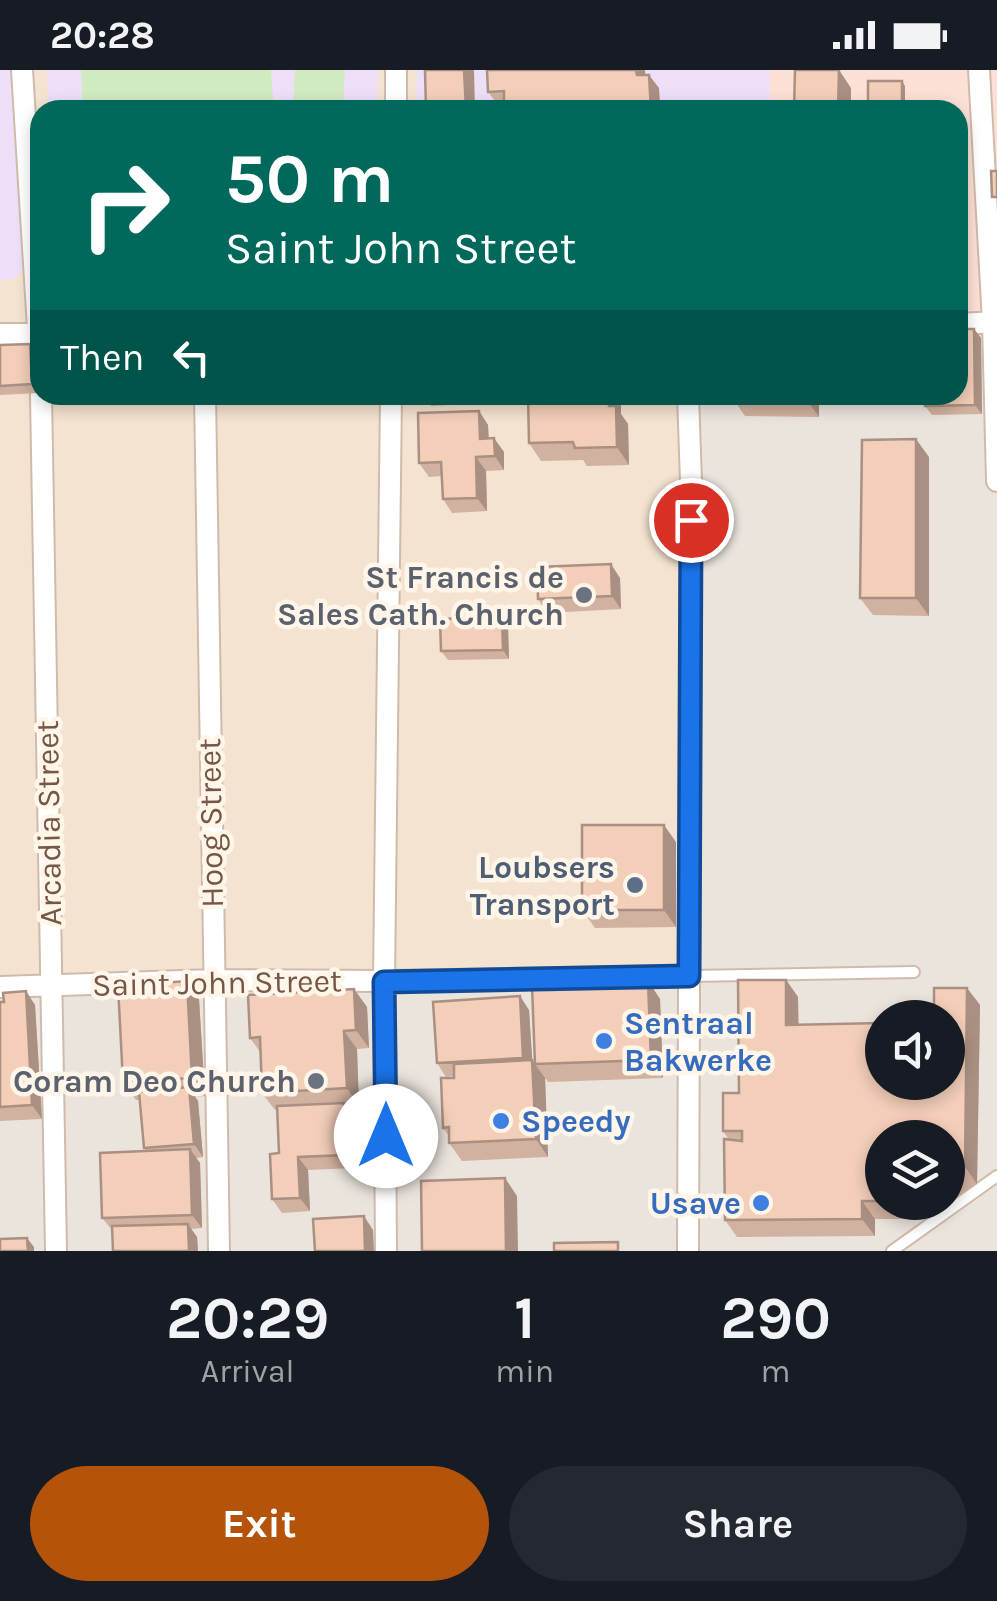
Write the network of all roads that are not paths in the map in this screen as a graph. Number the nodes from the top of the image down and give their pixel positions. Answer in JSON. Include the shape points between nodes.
{"nodes":[{"id":1,"x":22,"y":70,"type":"edge"},
{"id":2,"x":396,"y":70,"type":"edge"},
{"id":3,"x":979,"y":70,"type":"edge"},
{"id":4,"x":396,"y":100,"type":"edge"},
{"id":5,"x":30,"y":187,"type":"edge"},
{"id":6,"x":995,"y":322,"type":"edge"},
{"id":7,"x":968,"y":323,"type":"edge"},
{"id":8,"x":0,"y":334,"type":"edge"},
{"id":9,"x":30,"y":334,"type":"edge"},
{"id":10,"x":41,"y":405,"type":"edge"},
{"id":11,"x":205,"y":405,"type":"edge"},
{"id":12,"x":390,"y":405,"type":"edge"},
{"id":13,"x":688,"y":405,"type":"edge"},
{"id":14,"x":997,"y":481,"type":"edge"},
{"id":15,"x":914,"y":972,"type":"dead end"},
{"id":16,"x":689,"y":976,"type":"junction"},
{"id":17,"x":213,"y":980,"type":"junction"},
{"id":18,"x":384,"y":982,"type":"junction"},
{"id":19,"x":52,"y":986,"type":"junction"},
{"id":20,"x":0,"y":987,"type":"edge"},
{"id":21,"x":997,"y":1176,"type":"edge"},
{"id":22,"x":56,"y":1251,"type":"edge"},
{"id":23,"x":219,"y":1251,"type":"edge"},
{"id":24,"x":386,"y":1251,"type":"edge"},
{"id":25,"x":688,"y":1251,"type":"edge"},
{"id":26,"x":892,"y":1251,"type":"edge"}],
"edges":[{"from":1,"to":5,"type":"street"},
{"from":2,"to":4,"type":"street"},
{"from":3,"to":6,"type":"street"},
{"from":6,"to":7,"type":"street"},
{"from":6,"to":14,"type":"street"},
{"from":8,"to":9,"type":"street"},
{"from":10,"to":19,"type":"street","name":"Arcadia Street"},
{"from":11,"to":17,"type":"street","name":"Hoog Street"},
{"from":12,"to":18,"type":"street"},
{"from":13,"to":16,"type":"street"},
{"from":15,"to":16,"type":"lane","name":"Saint John Street"},
{"from":16,"to":18,"type":"street","name":"Saint John Street"},
{"from":16,"to":25,"type":"street"},
{"from":17,"to":18,"type":"street","name":"Saint John Street"},
{"from":17,"to":19,"type":"street","name":"Saint John Street"},
{"from":17,"to":23,"type":"street","name":"Hoog Street"},
{"from":18,"to":24,"type":"street"},
{"from":19,"to":20,"type":"street","name":"Saint John Street"},
{"from":19,"to":22,"type":"street","name":"Arcadia Street"},
{"from":21,"to":26,"type":"lane"}]}
